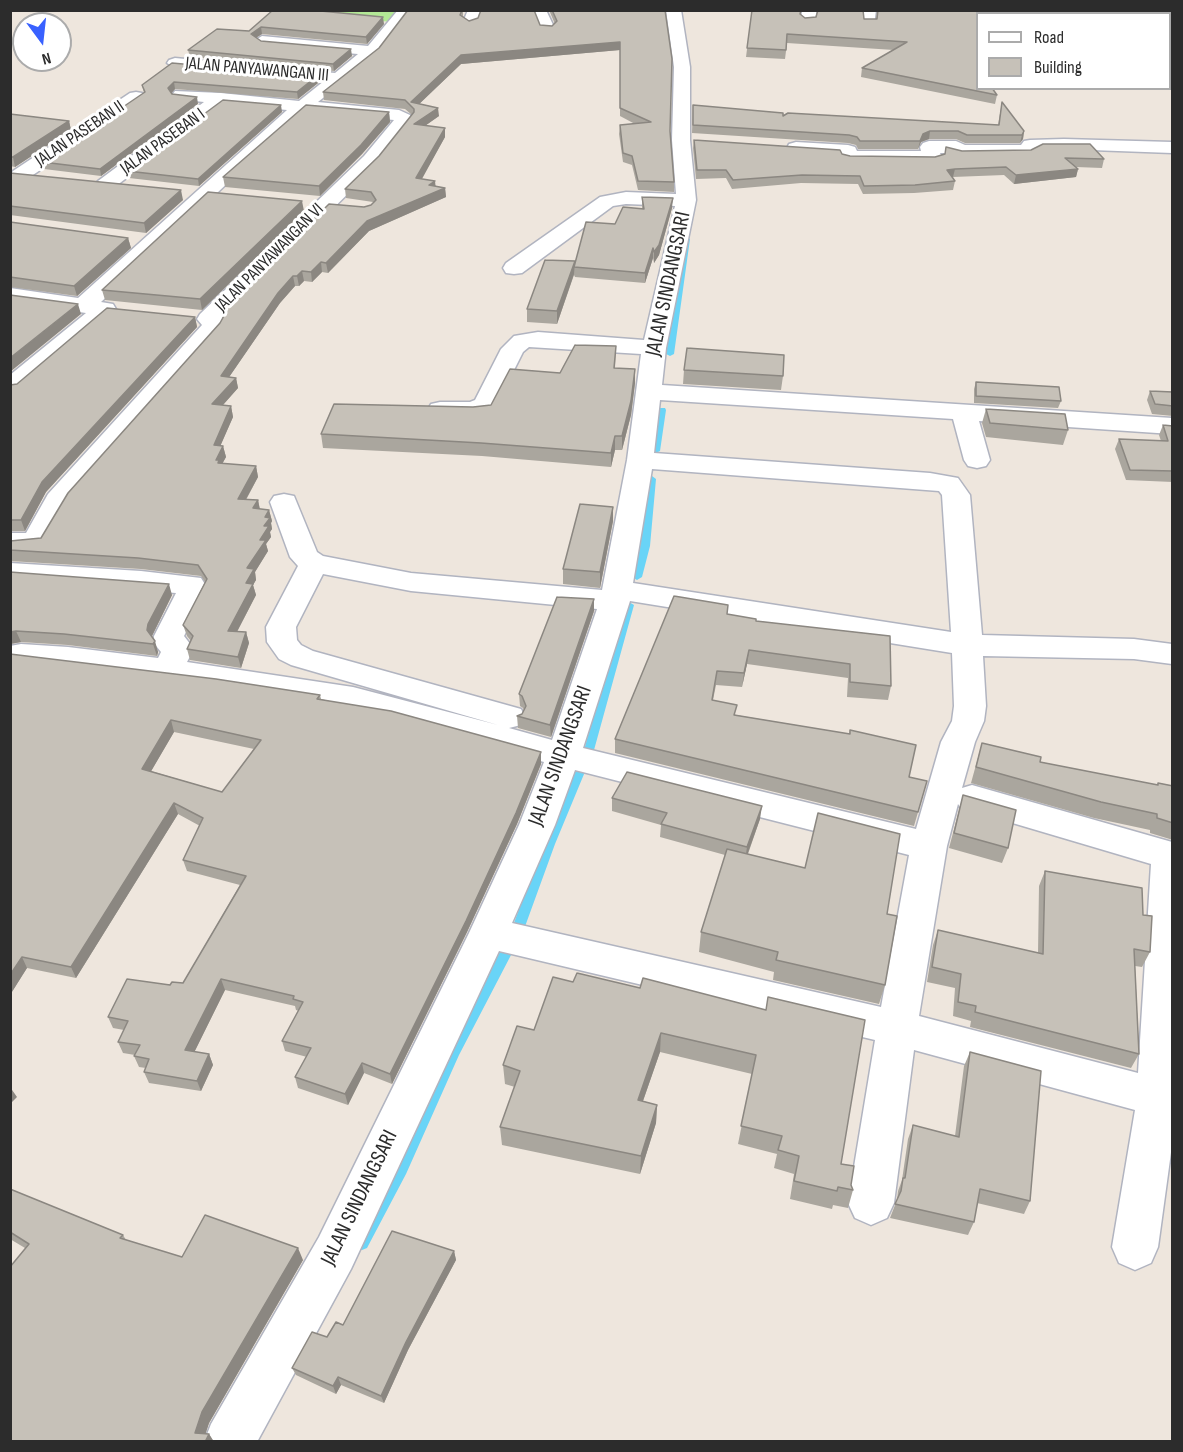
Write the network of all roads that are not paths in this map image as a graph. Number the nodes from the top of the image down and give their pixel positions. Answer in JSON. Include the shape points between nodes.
{"nodes":[{"id":1,"x":538,"y":10,"type":"edge"},
{"id":2,"x":673,"y":10,"type":"edge"},
{"id":3,"x":397,"y":16,"type":"edge"},
{"id":4,"x":547,"y":29,"type":"edge"},
{"id":5,"x":262,"y":41,"type":"edge"},
{"id":6,"x":372,"y":51,"type":"junction"},
{"id":7,"x":176,"y":63,"type":"edge"},
{"id":8,"x":339,"y":78,"type":"junction"},
{"id":9,"x":181,"y":95,"type":"edge"},
{"id":10,"x":136,"y":97,"type":"edge"},
{"id":11,"x":221,"y":99,"type":"junction"},
{"id":12,"x":305,"y":106,"type":"junction"},
{"id":13,"x":776,"y":146,"type":"edge"},
{"id":14,"x":1173,"y":148,"type":"edge"},
{"id":15,"x":18,"y":173,"type":"edge"},
{"id":16,"x":52,"y":178,"type":"edge"},
{"id":17,"x":83,"y":182,"type":"edge"},
{"id":18,"x":105,"y":184,"type":"junction"},
{"id":19,"x":137,"y":188,"type":"edge"},
{"id":20,"x":177,"y":192,"type":"edge"},
{"id":21,"x":202,"y":194,"type":"junction"},
{"id":22,"x":227,"y":196,"type":"edge"},
{"id":23,"x":686,"y":200,"type":"junction"},
{"id":24,"x":303,"y":202,"type":"edge"},
{"id":25,"x":325,"y":204,"type":"junction"},
{"id":26,"x":355,"y":207,"type":"edge"},
{"id":27,"x":128,"y":239,"type":"edge"},
{"id":28,"x":151,"y":242,"type":"junction"},
{"id":29,"x":514,"y":267,"type":"dead end"},
{"id":30,"x":10,"y":295,"type":"edge"},
{"id":31,"x":106,"y":308,"type":"junction"},
{"id":32,"x":654,"y":348,"type":"junction"},
{"id":33,"x":10,"y":388,"type":"edge"},
{"id":34,"x":649,"y":392,"type":"junction"},
{"id":35,"x":416,"y":408,"type":"edge"},
{"id":36,"x":964,"y":413,"type":"junction"},
{"id":37,"x":1173,"y":426,"type":"edge"},
{"id":38,"x":640,"y":460,"type":"junction"},
{"id":39,"x":977,"y":460,"type":"dead end"},
{"id":40,"x":284,"y":502,"type":"dead end"},
{"id":41,"x":10,"y":542,"type":"edge"},
{"id":42,"x":314,"y":563,"type":"junction"},
{"id":43,"x":10,"y":572,"type":"edge"},
{"id":44,"x":616,"y":596,"type":"junction"},
{"id":45,"x":967,"y":645,"type":"junction"},
{"id":46,"x":21,"y":654,"type":"edge"},
{"id":47,"x":1173,"y":654,"type":"edge"},
{"id":48,"x":167,"y":670,"type":"junction"},
{"id":49,"x":578,"y":753,"type":"junction"},
{"id":50,"x":944,"y":790,"type":"junction"},
{"id":51,"x":928,"y":846,"type":"junction"},
{"id":52,"x":1171,"y":855,"type":"edge"},
{"id":53,"x":507,"y":938,"type":"junction"},
{"id":54,"x":897,"y":1028,"type":"junction"},
{"id":55,"x":1165,"y":1100,"type":"edge"},
{"id":56,"x":871,"y":1203,"type":"dead end"},
{"id":57,"x":1135,"y":1247,"type":"dead end"},
{"id":58,"x":229,"y":1442,"type":"edge"}],
"edges":[{"from":1,"to":4,"type":"street"},
{"from":2,"to":23,"type":"street","name":"JALAN SINDANGSARI","via":[[693,141]]},
{"from":3,"to":6,"type":"street"},
{"from":5,"to":6,"type":"street"},
{"from":6,"to":8,"type":"street"},
{"from":7,"to":8,"type":"street","name":"JALAN PANYAWANGAN III"},
{"from":8,"to":12,"type":"street"},
{"from":9,"to":11,"type":"street"},
{"from":10,"to":15,"type":"street","name":"JALAN PASEBAN II"},
{"from":11,"to":12,"type":"street"},
{"from":11,"to":18,"type":"street","name":"JALAN PASEBAN I"},
{"from":12,"to":21,"type":"street"},
{"from":12,"to":25,"type":"street","name":"JALAN PANYAWANGAN VI","via":[[399,115],[404,119],[371,160]]},
{"from":13,"to":14,"type":"street","via":[[848,151],[849,156],[933,157],[929,147],[956,147],[960,151],[1029,150],[1030,145],[1064,144]]},
{"from":15,"to":16,"type":"street"},
{"from":17,"to":18,"type":"street"},
{"from":18,"to":19,"type":"street"},
{"from":20,"to":21,"type":"street"},
{"from":21,"to":22,"type":"street"},
{"from":21,"to":28,"type":"street"},
{"from":23,"to":29,"type":"street","via":[[607,201]]},
{"from":23,"to":32,"type":"street","name":"JALAN SINDANGSARI"},
{"from":24,"to":25,"type":"street"},
{"from":25,"to":26,"type":"street"},
{"from":25,"to":41,"type":"street","name":"JALAN PANYAWANGAN VI","via":[[196,318],[214,322],[213,327],[58,500],[35,541]]},
{"from":27,"to":28,"type":"street"},
{"from":28,"to":31,"type":"street"},
{"from":30,"to":31,"type":"street"},
{"from":31,"to":33,"type":"street"},
{"from":32,"to":34,"type":"street","name":"JALAN SINDANGSARI"},
{"from":32,"to":35,"type":"street","via":[[522,341],[513,349],[485,405],[474,410]]},
{"from":34,"to":36,"type":"street"},
{"from":34,"to":38,"type":"street","name":"JALAN SINDANGSARI"},
{"from":36,"to":37,"type":"street"},
{"from":36,"to":39,"type":"street"},
{"from":38,"to":44,"type":"street","name":"JALAN SINDANGSARI"},
{"from":38,"to":45,"type":"street","via":[[948,484],[956,495]]},
{"from":40,"to":42,"type":"street","via":[[304,557]]},
{"from":42,"to":44,"type":"street","via":[[411,582]]},
{"from":42,"to":49,"type":"street","via":[[281,627],[282,642],[290,652]]},
{"from":43,"to":48,"type":"street","via":[[191,585],[193,589],[169,636],[168,642],[178,649]]},
{"from":44,"to":45,"type":"street"},
{"from":44,"to":49,"type":"street","name":"JALAN SINDANGSARI"},
{"from":45,"to":47,"type":"street","via":[[1134,649]]},
{"from":45,"to":50,"type":"street","via":[[968,721]]},
{"from":46,"to":48,"type":"street"},
{"from":48,"to":49,"type":"street","via":[[354,698]]},
{"from":49,"to":51,"type":"street"},
{"from":49,"to":53,"type":"street","name":"JALAN SINDANGSARI","via":[[537,825]]},
{"from":50,"to":51,"type":"street"},
{"from":50,"to":52,"type":"street"},
{"from":51,"to":54,"type":"street"},
{"from":52,"to":55,"type":"street"},
{"from":53,"to":54,"type":"street"},
{"from":53,"to":58,"type":"street","name":"JALAN SINDANGSARI"},
{"from":54,"to":55,"type":"street"},
{"from":54,"to":56,"type":"street"},
{"from":55,"to":57,"type":"street"}]}
